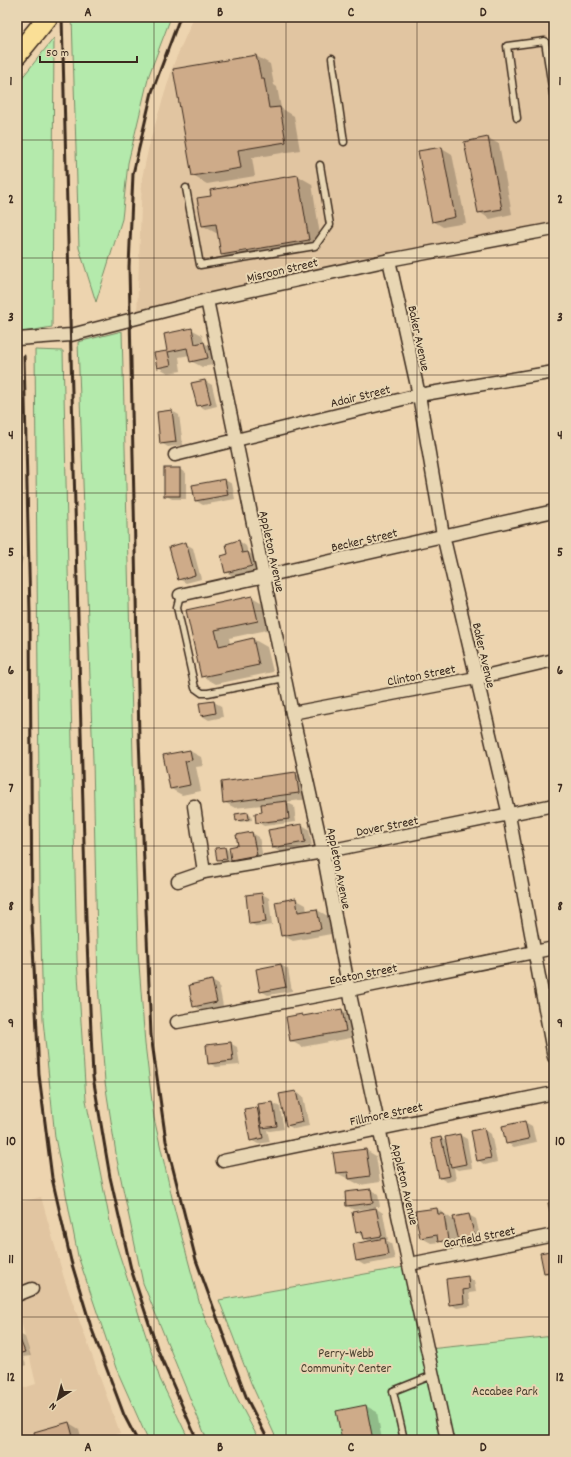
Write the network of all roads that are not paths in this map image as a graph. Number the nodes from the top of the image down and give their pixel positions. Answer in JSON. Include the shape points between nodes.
{"nodes":[{"id":1,"x":48,"y":17,"type":"edge"},
{"id":2,"x":17,"y":55,"type":"edge"},
{"id":3,"x":332,"y":58,"type":"dead end"},
{"id":4,"x":554,"y":100,"type":"edge"},
{"id":5,"x":518,"y":118,"type":"dead end"},
{"id":6,"x":344,"y":142,"type":"dead end"},
{"id":7,"x":320,"y":165,"type":"dead end"},
{"id":8,"x":186,"y":188,"type":"dead end"},
{"id":9,"x":554,"y":229,"type":"edge"},
{"id":10,"x":389,"y":260,"type":"junction"},
{"id":11,"x":207,"y":300,"type":"junction"},
{"id":12,"x":17,"y":339,"type":"edge"},
{"id":13,"x":554,"y":372,"type":"edge"},
{"id":14,"x":419,"y":395,"type":"junction"},
{"id":15,"x":236,"y":439,"type":"junction"},
{"id":16,"x":175,"y":455,"type":"dead end"},
{"id":17,"x":554,"y":511,"type":"edge"},
{"id":18,"x":443,"y":535,"type":"junction"},
{"id":19,"x":264,"y":577,"type":"junction"},
{"id":20,"x":180,"y":595,"type":"joint"},
{"id":21,"x":554,"y":660,"type":"edge"},
{"id":22,"x":285,"y":678,"type":"junction"},
{"id":23,"x":476,"y":678,"type":"junction"},
{"id":24,"x":292,"y":713,"type":"junction"},
{"id":25,"x":554,"y":805,"type":"edge"},
{"id":26,"x":194,"y":806,"type":"dead end"},
{"id":27,"x":509,"y":815,"type":"junction"},
{"id":28,"x":323,"y":852,"type":"junction"},
{"id":29,"x":204,"y":872,"type":"junction"},
{"id":30,"x":178,"y":881,"type":"dead end"},
{"id":31,"x":554,"y":948,"type":"edge"},
{"id":32,"x":535,"y":952,"type":"junction"},
{"id":33,"x":349,"y":990,"type":"junction"},
{"id":34,"x":178,"y":1022,"type":"dead end"},
{"id":35,"x":554,"y":1057,"type":"edge"},
{"id":36,"x":554,"y":1093,"type":"edge"},
{"id":37,"x":379,"y":1129,"type":"junction"},
{"id":38,"x":223,"y":1161,"type":"dead end"},
{"id":39,"x":554,"y":1235,"type":"edge"},
{"id":40,"x":410,"y":1264,"type":"junction"},
{"id":41,"x":32,"y":1289,"type":"dead end"},
{"id":42,"x":17,"y":1295,"type":"edge"},
{"id":43,"x":433,"y":1375,"type":"junction"},
{"id":44,"x":404,"y":1440,"type":"edge"},
{"id":45,"x":447,"y":1440,"type":"edge"}],
"edges":[{"from":1,"to":2,"type":"main road"},
{"from":3,"to":6,"type":"lane"},
{"from":4,"to":5,"type":"lane","via":[[545,41],[507,46]]},
{"from":7,"to":8,"type":"lane","via":[[330,225],[315,246],[200,265]]},
{"from":9,"to":10,"type":"street","name":"Misroon Street"},
{"from":10,"to":11,"type":"street","name":"Misroon Street"},
{"from":10,"to":14,"type":"street","name":"Baker Avenue"},
{"from":11,"to":12,"type":"street","name":"Misroon Street","via":[[71,335]]},
{"from":11,"to":15,"type":"street","name":"Appleton Avenue"},
{"from":13,"to":14,"type":"street","name":"Adair Street"},
{"from":14,"to":15,"type":"street","name":"Adair Street"},
{"from":14,"to":18,"type":"street","name":"Baker Avenue"},
{"from":15,"to":16,"type":"street","name":"Adair Street"},
{"from":15,"to":19,"type":"street","name":"Appleton Avenue"},
{"from":17,"to":18,"type":"street","name":"Becker Street"},
{"from":18,"to":19,"type":"street","name":"Becker Street"},
{"from":18,"to":23,"type":"street","name":"Baker Avenue"},
{"from":19,"to":20,"type":"street","name":"Becker Street"},
{"from":19,"to":22,"type":"street","name":"Appleton Avenue"},
{"from":20,"to":22,"type":"lane","via":[[178,607],[195,688],[202,693],[208,693]]},
{"from":21,"to":23,"type":"street","name":"Clinton Street"},
{"from":22,"to":24,"type":"street","name":"Appleton Avenue"},
{"from":23,"to":24,"type":"street","name":"Clinton Street"},
{"from":23,"to":27,"type":"street","name":"Baker Avenue"},
{"from":24,"to":28,"type":"street","name":"Appleton Avenue"},
{"from":25,"to":27,"type":"street","name":"Dover Street"},
{"from":26,"to":29,"type":"street"},
{"from":27,"to":28,"type":"street","name":"Dover Street"},
{"from":27,"to":32,"type":"street","name":"Baker Avenue"},
{"from":28,"to":29,"type":"street","name":"Dover Street"},
{"from":28,"to":33,"type":"street","name":"Appleton Avenue"},
{"from":29,"to":30,"type":"street","name":"Dover Street"},
{"from":31,"to":32,"type":"street","name":"Easton Street"},
{"from":32,"to":33,"type":"street","name":"Easton Street"},
{"from":32,"to":35,"type":"street","name":"Baker Avenue"},
{"from":33,"to":34,"type":"street","name":"Easton Street"},
{"from":33,"to":37,"type":"street","name":"Appleton Avenue"},
{"from":36,"to":37,"type":"street","name":"Fillmore Street"},
{"from":37,"to":38,"type":"street","name":"Fillmore Street"},
{"from":37,"to":40,"type":"street","name":"Appleton Avenue"},
{"from":39,"to":40,"type":"street","name":"Garfield Street"},
{"from":40,"to":43,"type":"street","name":"Appleton Avenue"},
{"from":41,"to":42,"type":"street"},
{"from":43,"to":44,"type":"lane","via":[[393,1392]]},
{"from":43,"to":45,"type":"street","name":"Appleton Avenue"}]}
